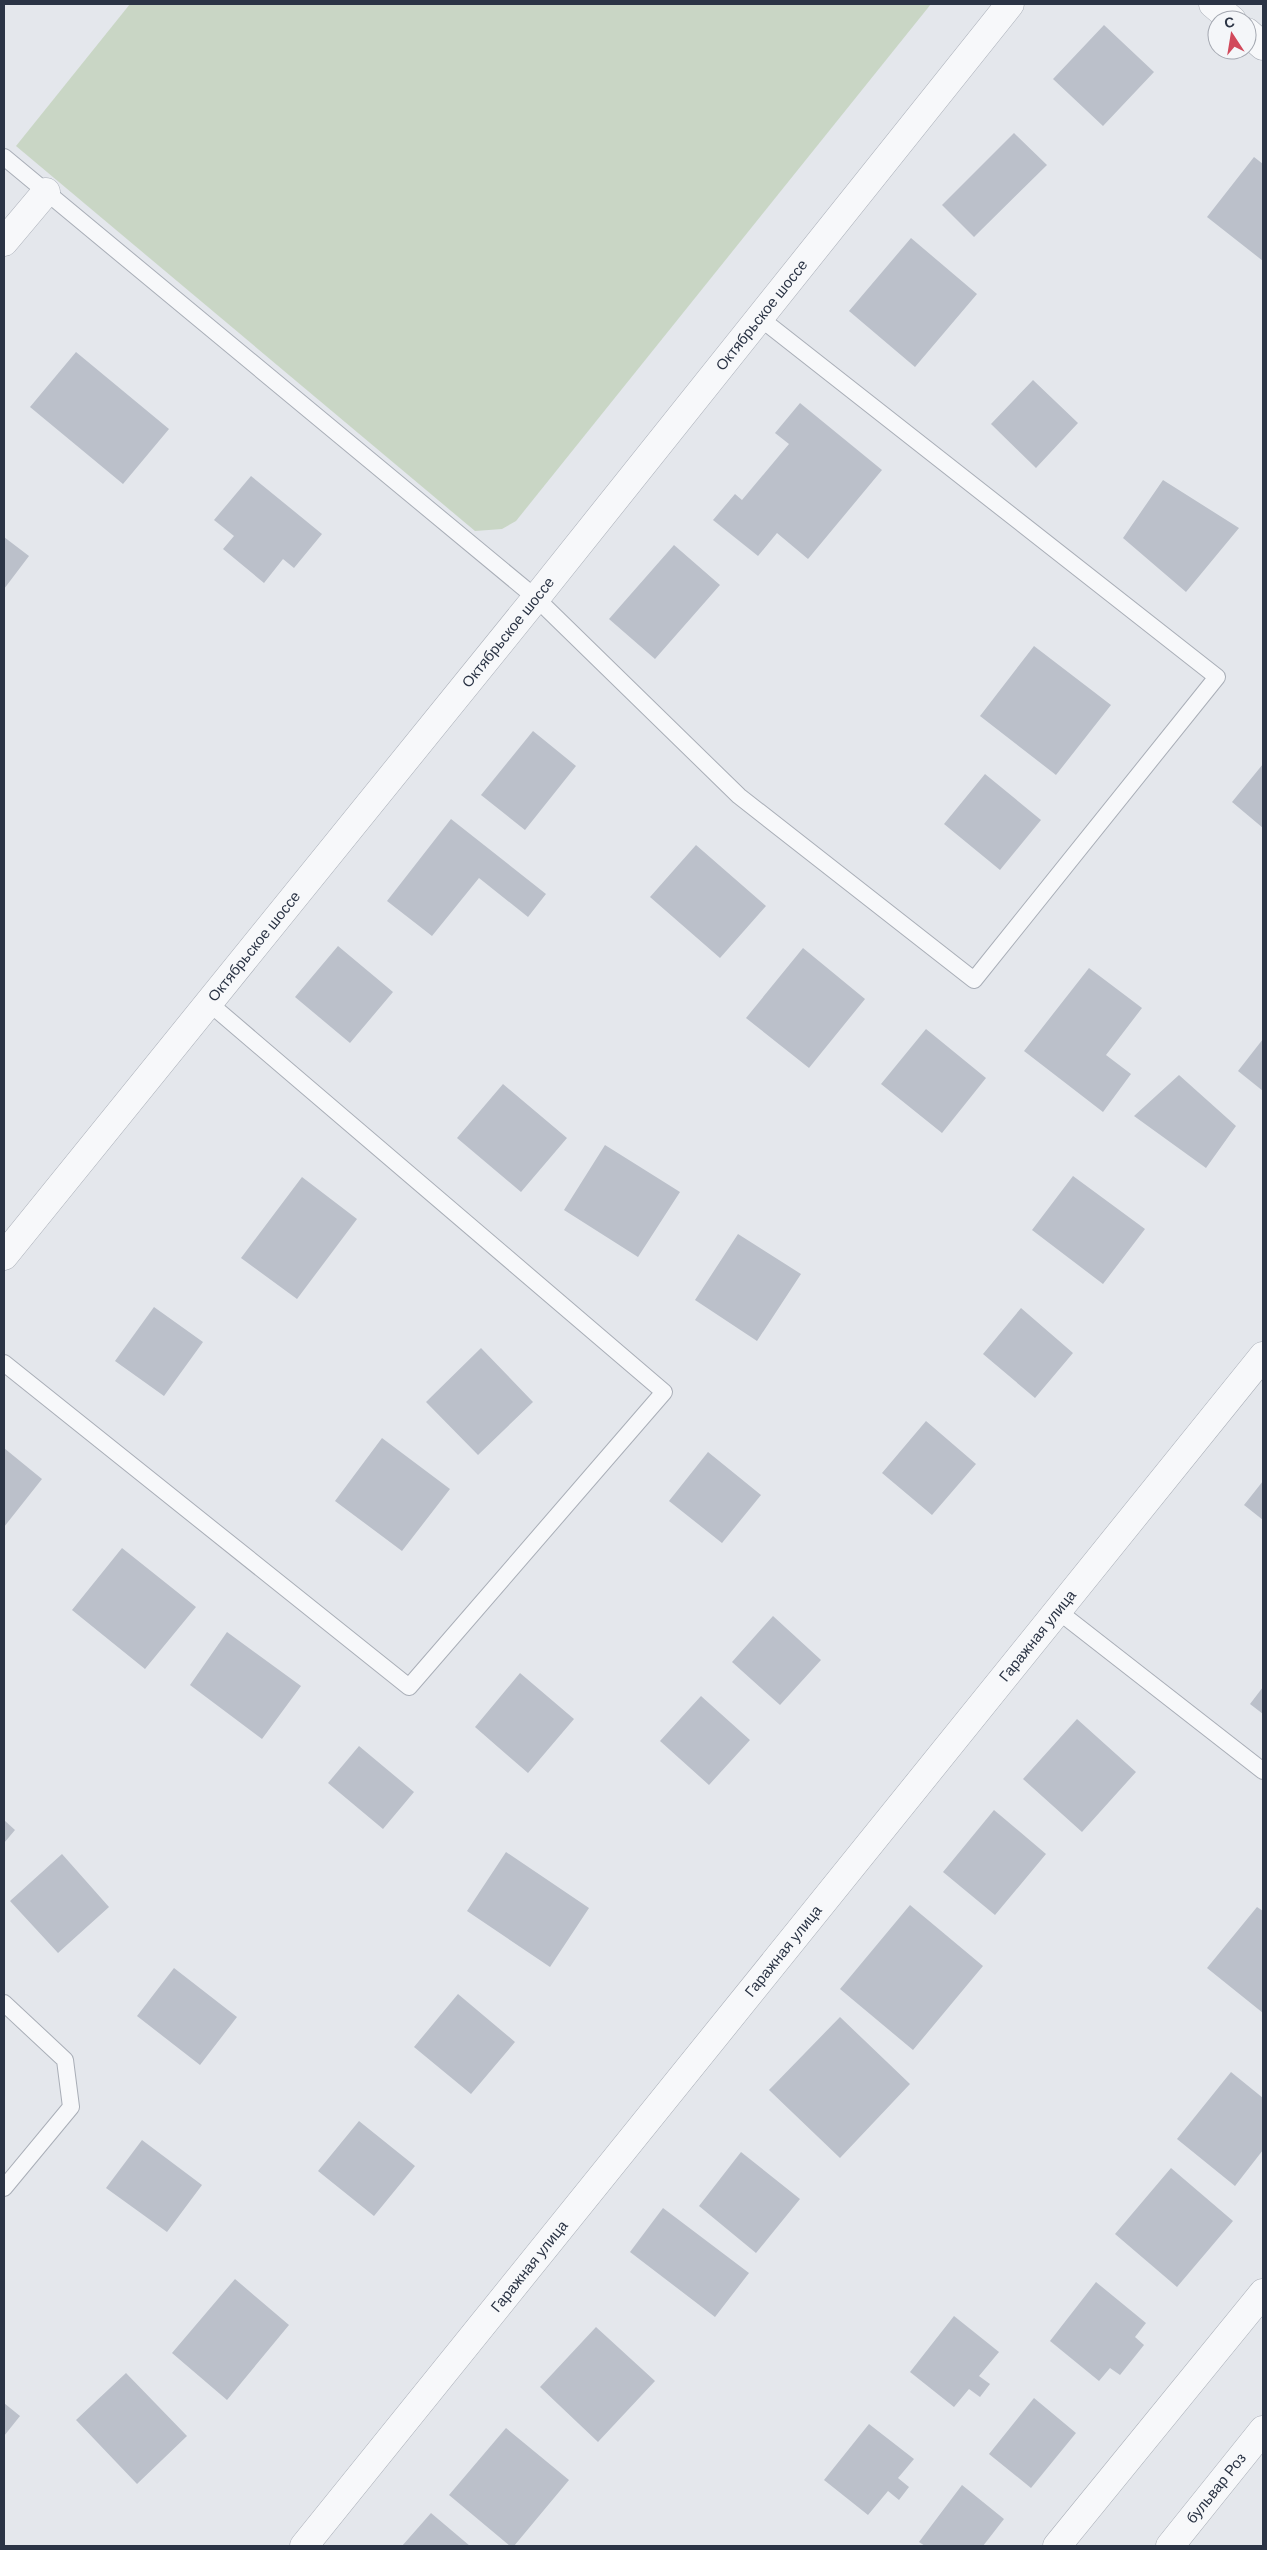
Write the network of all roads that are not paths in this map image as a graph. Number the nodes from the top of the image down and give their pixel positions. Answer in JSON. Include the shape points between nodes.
{"nodes":[{"id":1,"x":1010,"y":4,"type":"edge"},
{"id":2,"x":4,"y":157,"type":"edge"},
{"id":3,"x":46,"y":192,"type":"junction"},
{"id":4,"x":4,"y":242,"type":"edge"},
{"id":5,"x":760,"y":318,"type":"junction"},
{"id":6,"x":536,"y":598,"type":"junction"},
{"id":7,"x":209,"y":1003,"type":"junction"},
{"id":8,"x":4,"y":1256,"type":"edge"},
{"id":9,"x":1263,"y":1356,"type":"edge"},
{"id":10,"x":4,"y":1363,"type":"edge"},
{"id":11,"x":1058,"y":1610,"type":"junction"},
{"id":12,"x":1263,"y":1772,"type":"edge"},
{"id":13,"x":4,"y":2003,"type":"edge"},
{"id":14,"x":4,"y":2188,"type":"edge"},
{"id":15,"x":1263,"y":2293,"type":"edge"},
{"id":16,"x":1263,"y":2430,"type":"edge"},
{"id":17,"x":304,"y":2546,"type":"edge"},
{"id":18,"x":1058,"y":2546,"type":"edge"},
{"id":19,"x":1170,"y":2546,"type":"edge"}],
"edges":[{"from":1,"to":5,"type":"street","name":"Октябрьское шоссе"},
{"from":2,"to":3,"type":"lane"},
{"from":3,"to":4,"type":"street"},
{"from":3,"to":6,"type":"lane"},
{"from":5,"to":6,"type":"street","name":"Октябрьское шоссе"},
{"from":5,"to":6,"type":"lane","via":[[1217,677],[1205,693],[974,980],[739,796]]},
{"from":6,"to":7,"type":"street","name":"Октябрьское шоссе"},
{"from":7,"to":8,"type":"street","name":"Октябрьское шоссе"},
{"from":7,"to":10,"type":"lane","via":[[664,1392],[409,1687]]},
{"from":9,"to":11,"type":"street","name":"Гаражная улица"},
{"from":11,"to":12,"type":"lane"},
{"from":11,"to":17,"type":"street","name":"Гаражная улица"},
{"from":13,"to":14,"type":"lane","via":[[65,2060],[71,2107]]},
{"from":15,"to":18,"type":"street"},
{"from":16,"to":19,"type":"street","name":"бульвар Роз"}]}
